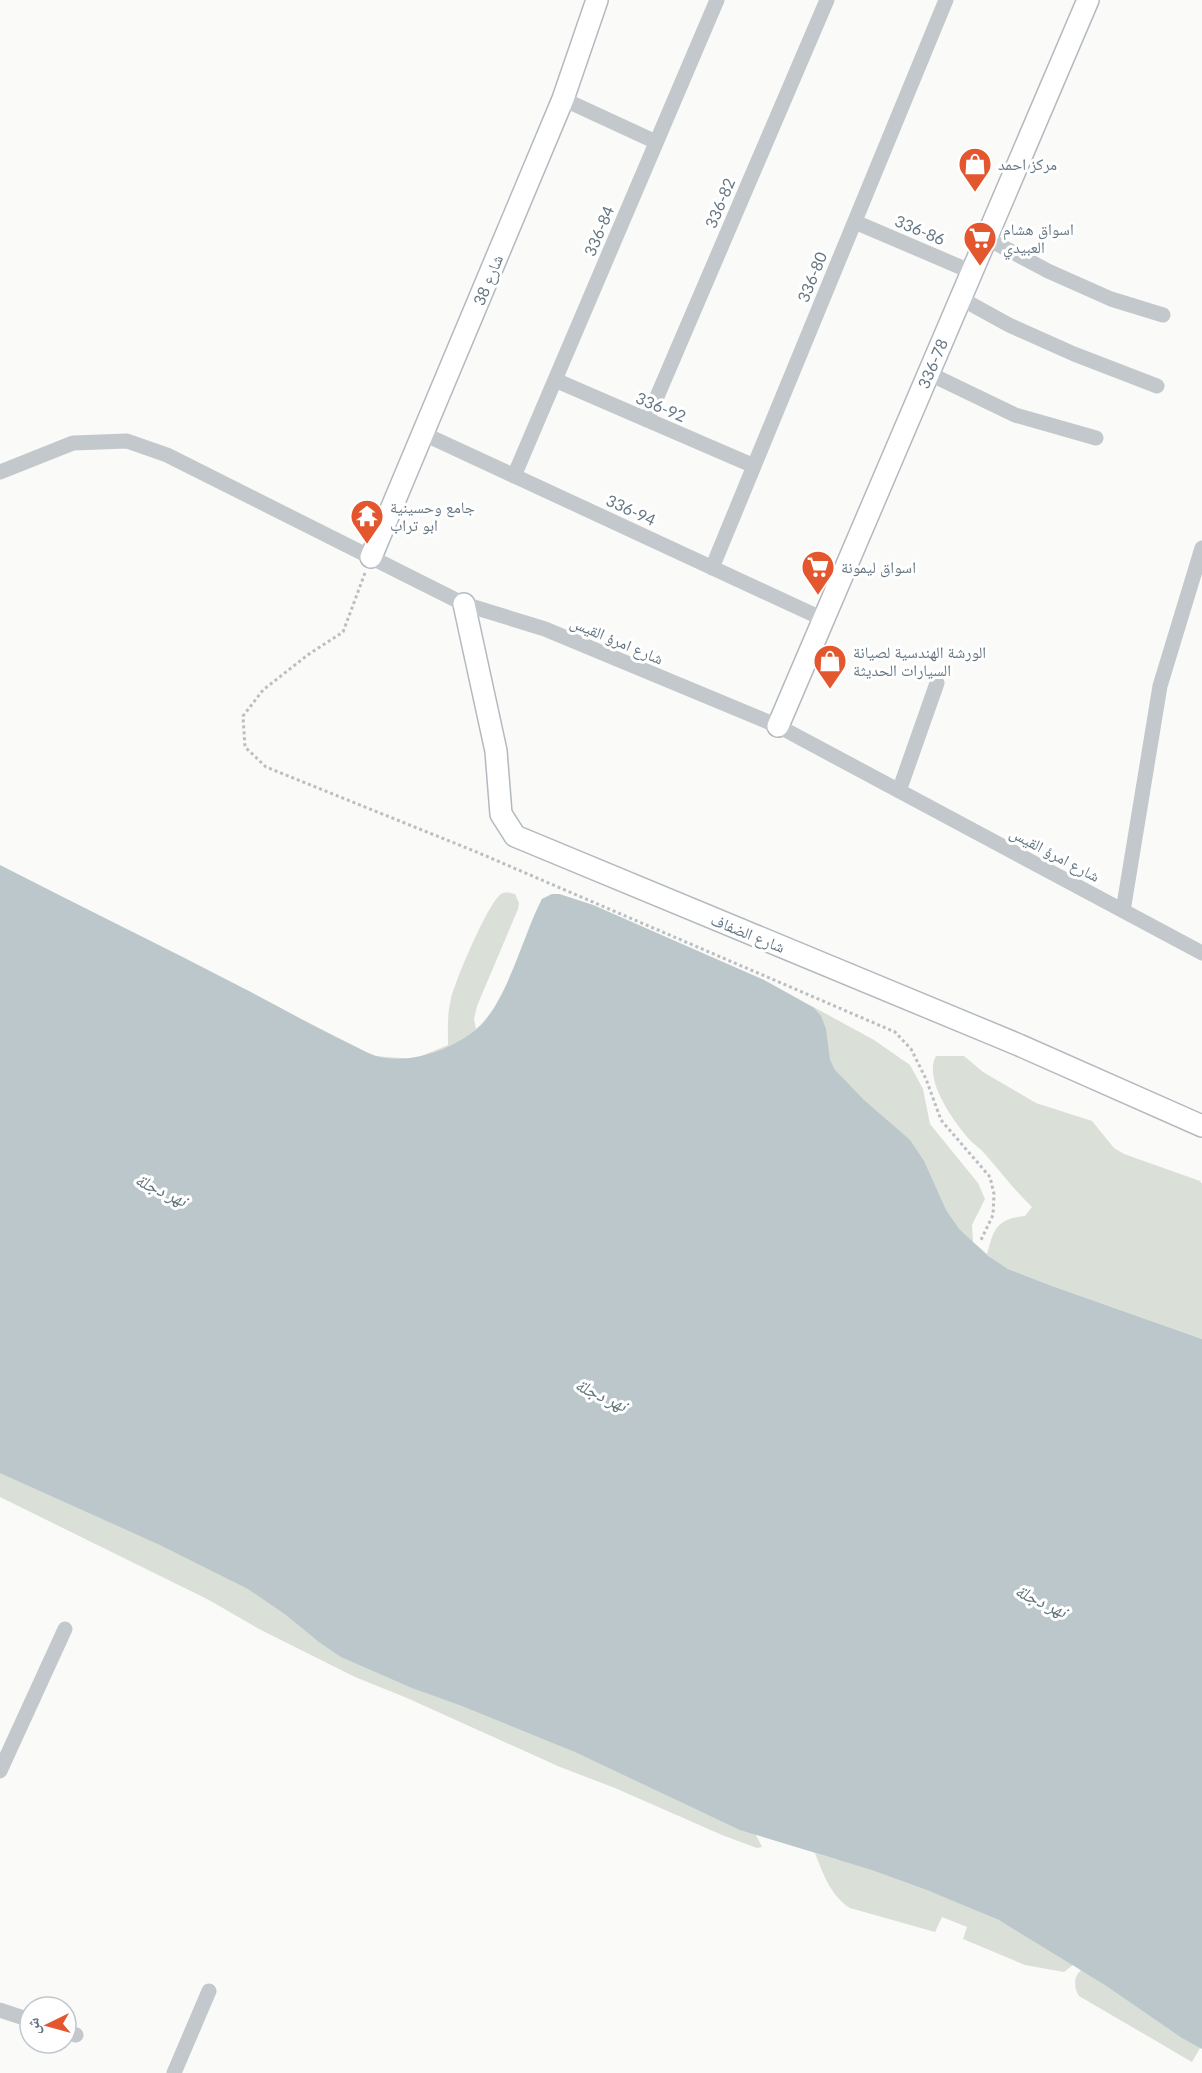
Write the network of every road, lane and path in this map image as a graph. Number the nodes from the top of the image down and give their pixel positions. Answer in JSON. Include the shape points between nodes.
{"nodes":[{"id":1,"x":597,"y":0,"type":"edge"},
{"id":2,"x":717,"y":0,"type":"edge"},
{"id":3,"x":827,"y":0,"type":"edge"},
{"id":4,"x":946,"y":0,"type":"edge"},
{"id":5,"x":1088,"y":0,"type":"edge"},
{"id":6,"x":563,"y":99,"type":"junction"},
{"id":7,"x":656,"y":142,"type":"junction"},
{"id":8,"x":855,"y":222,"type":"junction"},
{"id":9,"x":986,"y":238,"type":"junction"},
{"id":10,"x":972,"y":272,"type":"junction"},
{"id":11,"x":960,"y":298,"type":"junction"},
{"id":12,"x":1163,"y":315,"type":"dead end"},
{"id":13,"x":928,"y":373,"type":"junction"},
{"id":14,"x":555,"y":380,"type":"junction"},
{"id":15,"x":1158,"y":386,"type":"dead end"},
{"id":16,"x":647,"y":420,"type":"junction"},
{"id":17,"x":424,"y":434,"type":"junction"},
{"id":18,"x":1096,"y":438,"type":"dead end"},
{"id":19,"x":754,"y":466,"type":"junction"},
{"id":20,"x":0,"y":472,"type":"edge"},
{"id":21,"x":514,"y":476,"type":"junction"},
{"id":22,"x":1202,"y":548,"type":"edge"},
{"id":23,"x":371,"y":557,"type":"junction"},
{"id":24,"x":712,"y":568,"type":"junction"},
{"id":25,"x":464,"y":604,"type":"junction"},
{"id":26,"x":823,"y":619,"type":"junction"},
{"id":27,"x":937,"y":683,"type":"dead end"},
{"id":28,"x":778,"y":726,"type":"junction"},
{"id":29,"x":899,"y":791,"type":"junction"},
{"id":30,"x":1123,"y":911,"type":"junction"},
{"id":31,"x":1202,"y":953,"type":"edge"},
{"id":32,"x":1202,"y":1126,"type":"edge"},
{"id":33,"x":980,"y":1242,"type":"dead end"},
{"id":34,"x":65,"y":1629,"type":"dead end"},
{"id":35,"x":0,"y":1771,"type":"edge"},
{"id":36,"x":209,"y":1991,"type":"dead end"},
{"id":37,"x":0,"y":2010,"type":"edge"},
{"id":38,"x":18,"y":2016,"type":"edge"},
{"id":39,"x":174,"y":2073,"type":"edge"}],
"edges":[{"from":1,"to":6,"type":"street","name":"شارع 38"},
{"from":2,"to":7,"type":"street","name":"336-84"},
{"from":3,"to":16,"type":"street","name":"336-82"},
{"from":4,"to":8,"type":"street","name":"336-80"},
{"from":5,"to":9,"type":"street","name":"336-78"},
{"from":6,"to":7,"type":"street"},
{"from":6,"to":17,"type":"street","name":"شارع 38"},
{"from":7,"to":14,"type":"street","name":"336-84"},
{"from":8,"to":10,"type":"street","name":"336-86"},
{"from":8,"to":19,"type":"street","name":"336-80"},
{"from":9,"to":10,"type":"street","name":"336-78"},
{"from":9,"to":12,"type":"street","via":[[1111,299]]},
{"from":10,"to":11,"type":"street","name":"336-78"},
{"from":11,"to":13,"type":"street","name":"336-78"},
{"from":11,"to":15,"type":"street","via":[[1074,354]]},
{"from":13,"to":18,"type":"street","via":[[1015,415]]},
{"from":13,"to":26,"type":"street","name":"336-78"},
{"from":14,"to":16,"type":"street","name":"336-92"},
{"from":14,"to":21,"type":"street","name":"336-84"},
{"from":16,"to":19,"type":"street","name":"336-92"},
{"from":17,"to":21,"type":"street","name":"336-94"},
{"from":17,"to":23,"type":"street","name":"شارع 38"},
{"from":19,"to":24,"type":"street","name":"336-80"},
{"from":20,"to":23,"type":"street","name":"شارع امرؤ القيس","via":[[74,443],[127,441],[167,454]]},
{"from":21,"to":24,"type":"street","name":"336-94"},
{"from":22,"to":30,"type":"street","via":[[1160,686]]},
{"from":23,"to":25,"type":"street","name":"شارع امرؤ القيس"},
{"from":23,"to":33,"type":"path","via":[[343,632],[263,690],[243,716],[245,747],[266,767],[479,853],[895,1032],[911,1049],[941,1120],[990,1177],[993,1215]]},
{"from":24,"to":26,"type":"street","name":"336-94"},
{"from":25,"to":28,"type":"street","name":"شارع امرؤ القيس","via":[[545,629]]},
{"from":25,"to":32,"type":"street","name":"شارع الضفاف","via":[[496,751],[501,814],[515,836],[999,1037]]},
{"from":26,"to":28,"type":"street","name":"336-78"},
{"from":27,"to":29,"type":"street"},
{"from":28,"to":29,"type":"street","name":"شارع امرؤ القيس"},
{"from":29,"to":30,"type":"street","name":"شارع امرؤ القيس"},
{"from":30,"to":31,"type":"street","name":"شارع امرؤ القيس"},
{"from":34,"to":35,"type":"street"},
{"from":36,"to":39,"type":"street"},
{"from":37,"to":38,"type":"street"}]}
